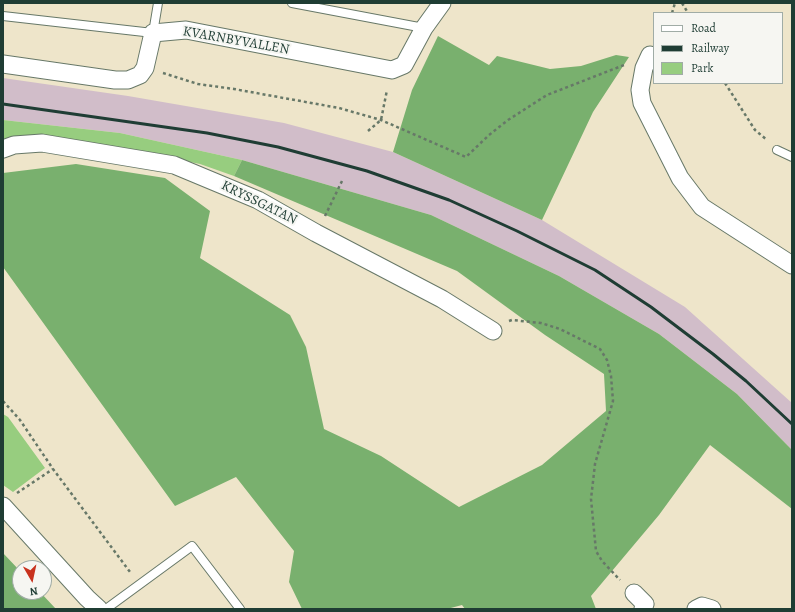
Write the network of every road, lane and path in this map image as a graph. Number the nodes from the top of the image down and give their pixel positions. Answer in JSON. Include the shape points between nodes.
{"nodes":[{"id":1,"x":158,"y":3,"type":"edge"},
{"id":2,"x":292,"y":3,"type":"edge"},
{"id":3,"x":442,"y":3,"type":"edge"},
{"id":4,"x":682,"y":3,"type":"edge"},
{"id":5,"x":687,"y":12,"type":"edge"},
{"id":6,"x":3,"y":16,"type":"edge"},
{"id":7,"x":424,"y":28,"type":"junction"},
{"id":8,"x":153,"y":32,"type":"junction"},
{"id":9,"x":650,"y":55,"type":"joint"},
{"id":10,"x":3,"y":64,"type":"edge"},
{"id":11,"x":145,"y":68,"type":"junction"},
{"id":12,"x":392,"y":70,"type":"junction"},
{"id":13,"x":726,"y":84,"type":"edge"},
{"id":14,"x":381,"y":120,"type":"junction"},
{"id":15,"x":368,"y":131,"type":"dead end"},
{"id":16,"x":3,"y":149,"type":"edge"},
{"id":17,"x":777,"y":150,"type":"joint"},
{"id":18,"x":792,"y":157,"type":"edge"},
{"id":19,"x":342,"y":181,"type":"dead end"},
{"id":20,"x":316,"y":233,"type":"junction"},
{"id":21,"x":792,"y":265,"type":"edge"},
{"id":22,"x":493,"y":331,"type":"joint"},
{"id":23,"x":3,"y":401,"type":"edge"},
{"id":24,"x":53,"y":469,"type":"junction"},
{"id":25,"x":16,"y":494,"type":"dead end"},
{"id":26,"x":3,"y":506,"type":"edge"},
{"id":27,"x":140,"y":585,"type":"junction"},
{"id":28,"x":634,"y":593,"type":"joint"},
{"id":29,"x":99,"y":609,"type":"edge"},
{"id":30,"x":106,"y":609,"type":"edge"},
{"id":31,"x":240,"y":609,"type":"edge"},
{"id":32,"x":643,"y":609,"type":"edge"},
{"id":33,"x":696,"y":609,"type":"edge"},
{"id":34,"x":712,"y":609,"type":"edge"}],
"edges":[{"from":1,"to":8,"type":"lane"},
{"from":2,"to":7,"type":"lane"},
{"from":3,"to":7,"type":"street"},
{"from":4,"to":5,"type":"path"},
{"from":6,"to":8,"type":"lane"},
{"from":7,"to":12,"type":"street","via":[[404,65]]},
{"from":8,"to":11,"type":"street"},
{"from":8,"to":12,"type":"street","name":"KVARNBYVALLEN","via":[[186,30]]},
{"from":9,"to":14,"type":"path","via":[[547,95],[508,120],[466,157]]},
{"from":9,"to":21,"type":"street","via":[[644,68],[640,90],[642,103],[680,178],[702,207]]},
{"from":10,"to":11,"type":"street","via":[[115,80],[128,80],[140,75]]},
{"from":11,"to":14,"type":"path","via":[[198,84],[339,108]]},
{"from":12,"to":14,"type":"path"},
{"from":13,"to":17,"type":"path","via":[[755,130]]},
{"from":14,"to":15,"type":"path"},
{"from":16,"to":20,"type":"street","name":"KRYSSGATAN","via":[[42,143],[174,165],[258,200]]},
{"from":17,"to":18,"type":"lane"},
{"from":19,"to":20,"type":"path"},
{"from":20,"to":22,"type":"street","name":"KRYSSGATAN","via":[[442,299]]},
{"from":22,"to":28,"type":"path","via":[[512,320],[541,323],[600,349],[607,360],[613,401],[596,464],[591,499],[592,519],[596,551],[612,573]]},
{"from":23,"to":24,"type":"path","via":[[20,420]]},
{"from":24,"to":25,"type":"path"},
{"from":24,"to":27,"type":"path"},
{"from":26,"to":29,"type":"street"},
{"from":27,"to":30,"type":"lane"},
{"from":27,"to":31,"type":"lane","via":[[192,546]]},
{"from":28,"to":32,"type":"street","via":[[645,604]]},
{"from":33,"to":34,"type":"street","via":[[702,606]]}]}
